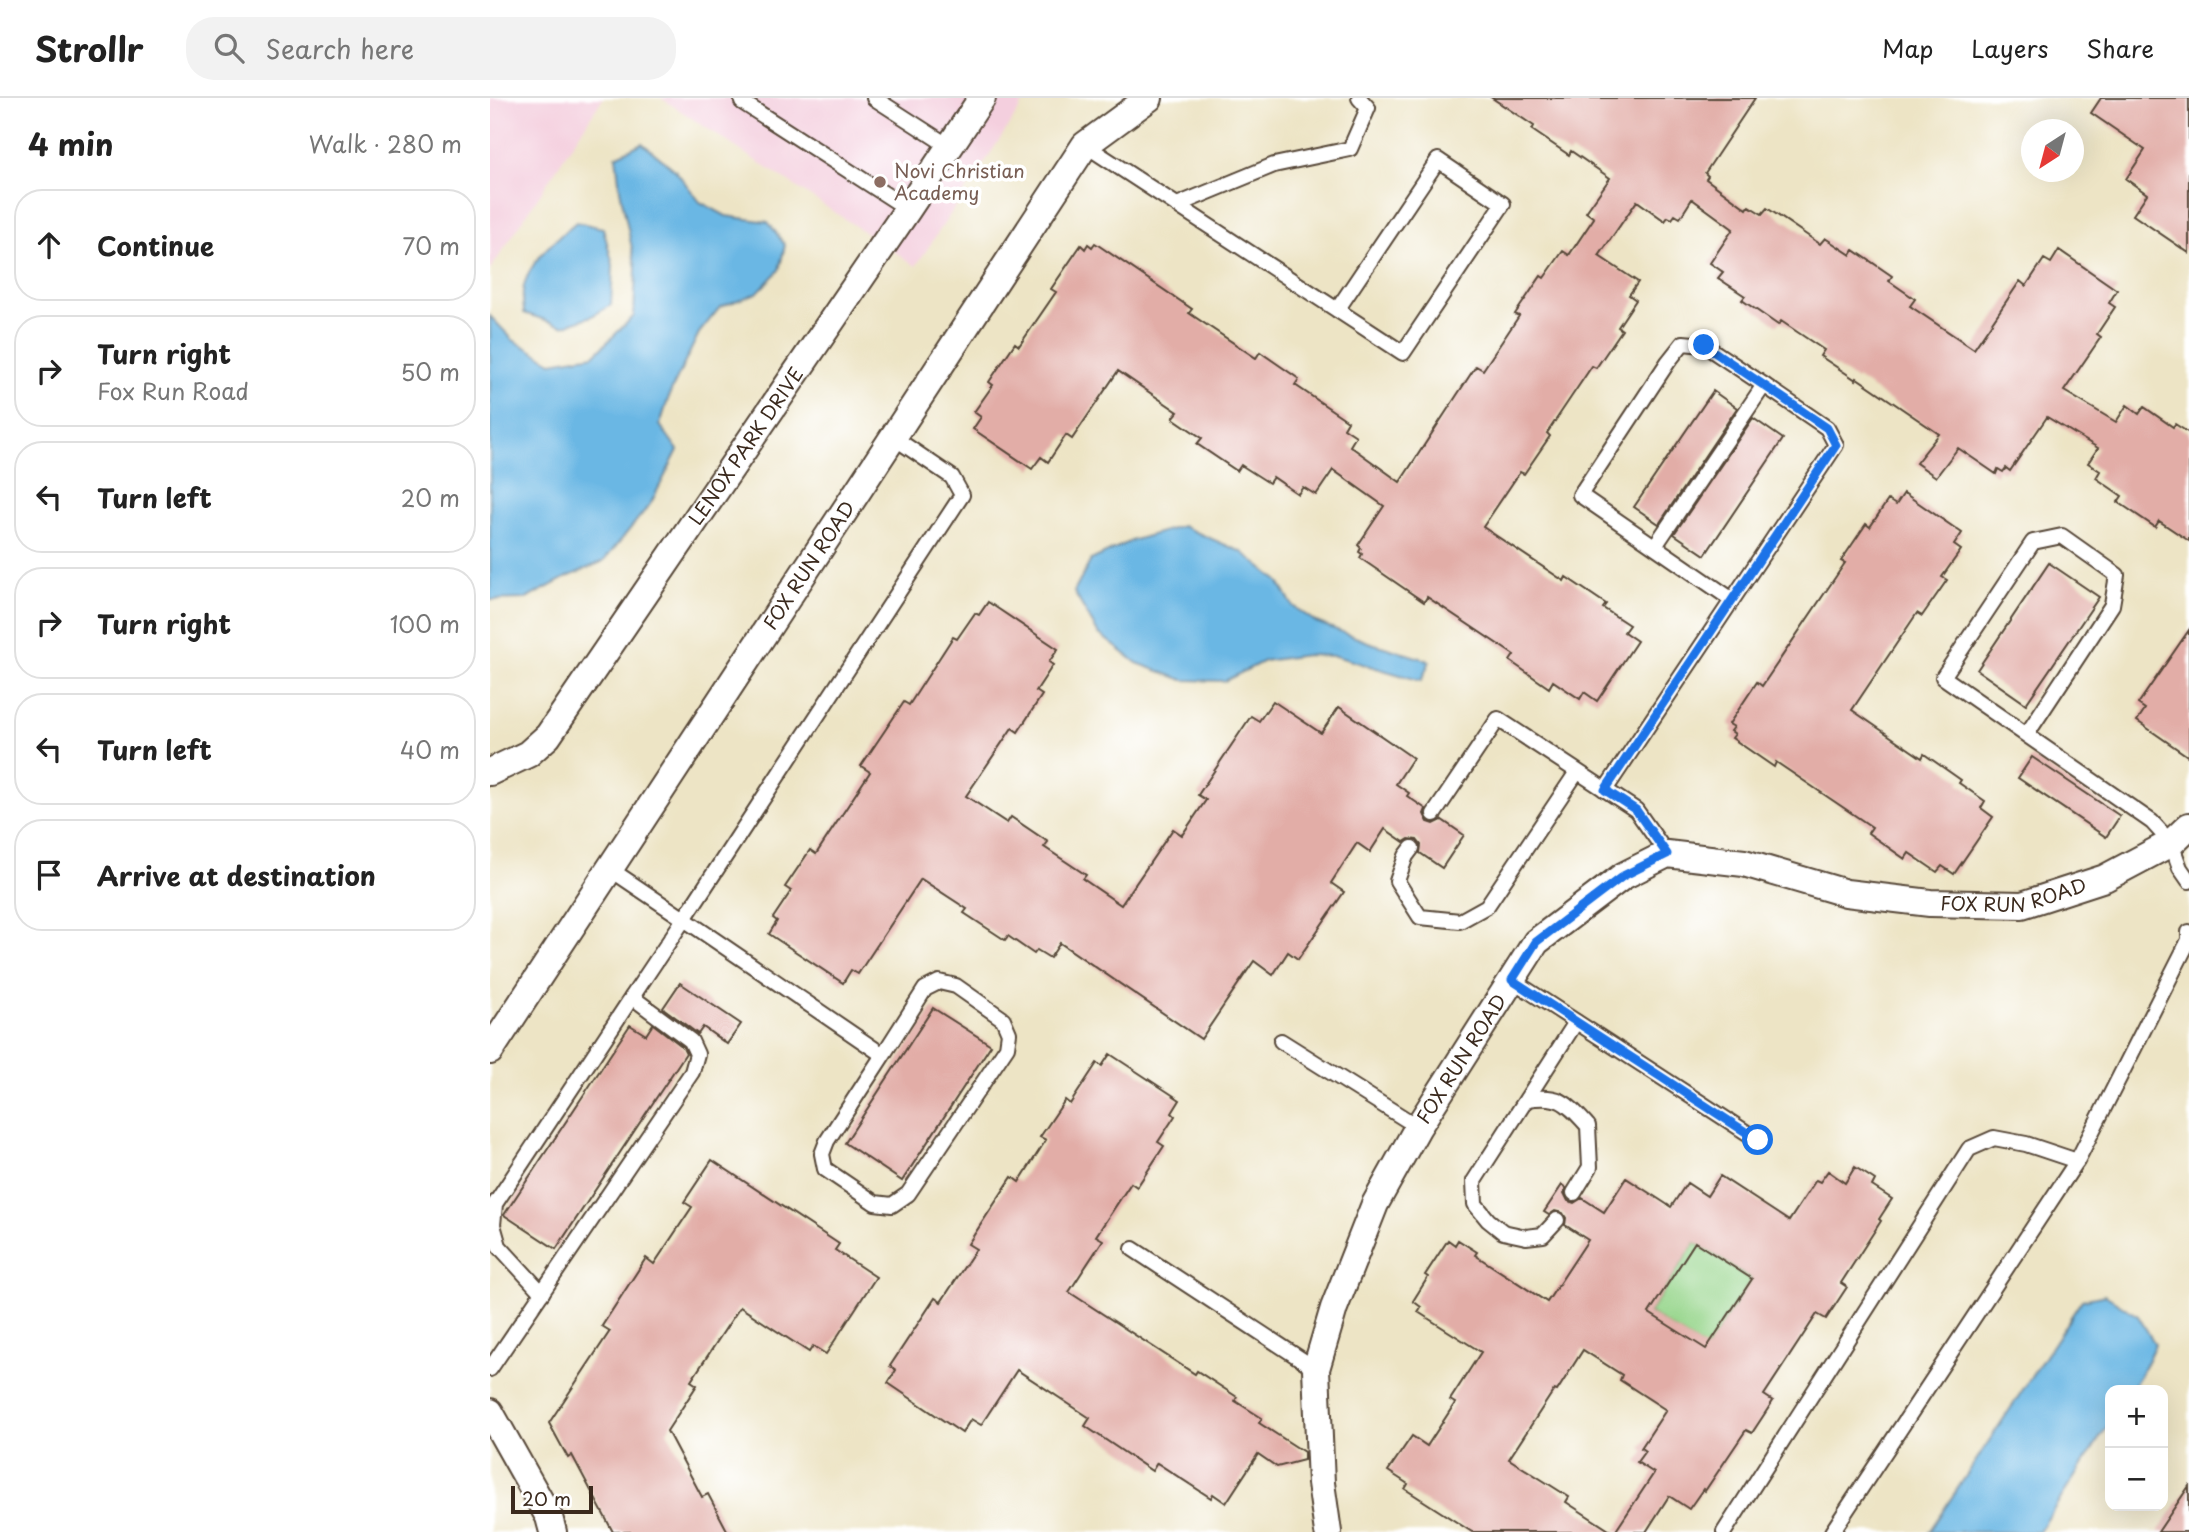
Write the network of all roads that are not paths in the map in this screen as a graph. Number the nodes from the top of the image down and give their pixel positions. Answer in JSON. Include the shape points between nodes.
{"nodes":[{"id":1,"x":874,"y":98,"type":"edge"},
{"id":2,"x":982,"y":98,"type":"edge"},
{"id":3,"x":1149,"y":98,"type":"edge"},
{"id":4,"x":1359,"y":98,"type":"edge"},
{"id":5,"x":742,"y":102,"type":"dead end"},
{"id":6,"x":1084,"y":145,"type":"junction"},
{"id":7,"x":950,"y":147,"type":"junction"},
{"id":8,"x":1177,"y":205,"type":"junction"},
{"id":9,"x":908,"y":209,"type":"junction"},
{"id":10,"x":1337,"y":310,"type":"junction"},
{"id":11,"x":1764,"y":385,"type":"junction"},
{"id":12,"x":893,"y":437,"type":"junction"},
{"id":13,"x":1656,"y":546,"type":"junction"},
{"id":14,"x":1731,"y":599,"type":"junction"},
{"id":15,"x":2027,"y":734,"type":"junction"},
{"id":16,"x":490,"y":772,"type":"edge"},
{"id":17,"x":1577,"y":772,"type":"junction"},
{"id":18,"x":1605,"y":790,"type":"junction"},
{"id":19,"x":1434,"y":814,"type":"dead end"},
{"id":20,"x":2180,"y":835,"type":"edge"},
{"id":21,"x":1412,"y":848,"type":"dead end"},
{"id":22,"x":1667,"y":854,"type":"junction"},
{"id":23,"x":610,"y":869,"type":"junction"},
{"id":24,"x":2189,"y":881,"type":"edge"},
{"id":25,"x":684,"y":919,"type":"junction"},
{"id":26,"x":2189,"y":932,"type":"edge"},
{"id":27,"x":1512,"y":980,"type":"junction"},
{"id":28,"x":632,"y":997,"type":"junction"},
{"id":29,"x":1576,"y":1022,"type":"junction"},
{"id":30,"x":1282,"y":1041,"type":"dead end"},
{"id":31,"x":490,"y":1051,"type":"edge"},
{"id":32,"x":883,"y":1055,"type":"junction"},
{"id":33,"x":1527,"y":1099,"type":"junction"},
{"id":34,"x":1418,"y":1128,"type":"junction"},
{"id":35,"x":1758,"y":1140,"type":"dead end"},
{"id":36,"x":2077,"y":1161,"type":"junction"},
{"id":37,"x":1574,"y":1193,"type":"dead end"},
{"id":38,"x":1557,"y":1220,"type":"dead end"},
{"id":39,"x":1133,"y":1249,"type":"dead end"},
{"id":40,"x":542,"y":1293,"type":"junction"},
{"id":41,"x":490,"y":1369,"type":"edge"},
{"id":42,"x":1316,"y":1369,"type":"junction"},
{"id":43,"x":490,"y":1412,"type":"edge"},
{"id":44,"x":553,"y":1532,"type":"edge"},
{"id":45,"x":1328,"y":1532,"type":"edge"},
{"id":46,"x":1724,"y":1532,"type":"edge"},
{"id":47,"x":1832,"y":1532,"type":"edge"}],
"edges":[{"from":1,"to":7,"type":"lane"},
{"from":2,"to":7,"type":"street","name":"LENOX PARK DRIVE"},
{"from":3,"to":6,"type":"street","name":"FOX RUN ROAD"},
{"from":4,"to":8,"type":"lane","via":[[1367,108],[1350,149],[1274,165]]},
{"from":5,"to":9,"type":"lane"},
{"from":6,"to":8,"type":"lane"},
{"from":6,"to":12,"type":"street","name":"FOX RUN ROAD"},
{"from":7,"to":9,"type":"street","name":"LENOX PARK DRIVE"},
{"from":8,"to":10,"type":"lane"},
{"from":9,"to":16,"type":"street","name":"LENOX PARK DRIVE","via":[[548,736],[528,754]]},
{"from":10,"to":10,"type":"lane","via":[[1402,354],[1503,204],[1438,160]]},
{"from":11,"to":13,"type":"lane"},
{"from":11,"to":13,"type":"lane","via":[[1704,345],[1683,343],[1668,362],[1580,495]]},
{"from":11,"to":14,"type":"lane","via":[[1827,428],[1836,445]]},
{"from":12,"to":23,"type":"street","name":"FOX RUN ROAD"},
{"from":12,"to":25,"type":"lane","via":[[952,477],[962,495]]},
{"from":13,"to":14,"type":"lane"},
{"from":14,"to":18,"type":"lane"},
{"from":15,"to":15,"type":"lane","via":[[2112,606],[2118,575],[2062,536],[2033,542],[1943,677]]},
{"from":15,"to":20,"type":"lane","via":[[2152,822]]},
{"from":17,"to":18,"type":"lane"},
{"from":17,"to":19,"type":"lane","via":[[1498,719]]},
{"from":17,"to":21,"type":"lane","via":[[1487,906],[1460,922],[1420,916],[1397,881]]},
{"from":18,"to":22,"type":"lane","via":[[1636,810]]},
{"from":20,"to":22,"type":"street","name":"FOX RUN ROAD","via":[[2105,878],[2022,905],[1930,903],[1846,893],[1744,863]]},
{"from":20,"to":24,"type":"lane","via":[[2180,868]]},
{"from":22,"to":27,"type":"street","name":"FOX RUN ROAD","via":[[1623,876],[1536,942]]},
{"from":23,"to":25,"type":"lane"},
{"from":23,"to":31,"type":"street","name":"FOX RUN ROAD"},
{"from":25,"to":28,"type":"lane"},
{"from":25,"to":32,"type":"lane"},
{"from":26,"to":36,"type":"lane","via":[[2189,940]]},
{"from":27,"to":29,"type":"lane"},
{"from":27,"to":34,"type":"street","name":"FOX RUN ROAD"},
{"from":28,"to":40,"type":"lane","via":[[495,1203],[493,1225],[499,1246]]},
{"from":28,"to":40,"type":"lane","via":[[691,1041],[697,1054],[692,1072]]},
{"from":29,"to":33,"type":"lane"},
{"from":29,"to":35,"type":"lane"},
{"from":30,"to":34,"type":"lane"},
{"from":32,"to":32,"type":"lane","via":[[822,1154],[825,1169],[875,1203],[892,1205],[908,1194],[1007,1047],[1009,1033],[1003,1019],[956,986],[939,982],[925,989]]},
{"from":33,"to":37,"type":"lane","via":[[1547,1096],[1568,1104],[1588,1126],[1590,1167]]},
{"from":33,"to":38,"type":"lane","via":[[1474,1181],[1475,1204],[1503,1232],[1525,1237],[1543,1235]]},
{"from":34,"to":42,"type":"street","name":"FOX RUN ROAD","via":[[1375,1204],[1334,1308]]},
{"from":36,"to":46,"type":"lane","via":[[1994,1138],[1969,1149]]},
{"from":36,"to":47,"type":"lane"},
{"from":39,"to":42,"type":"lane"},
{"from":40,"to":41,"type":"lane"},
{"from":42,"to":45,"type":"street","name":"FOX RUN ROAD"},
{"from":43,"to":44,"type":"street"}]}
